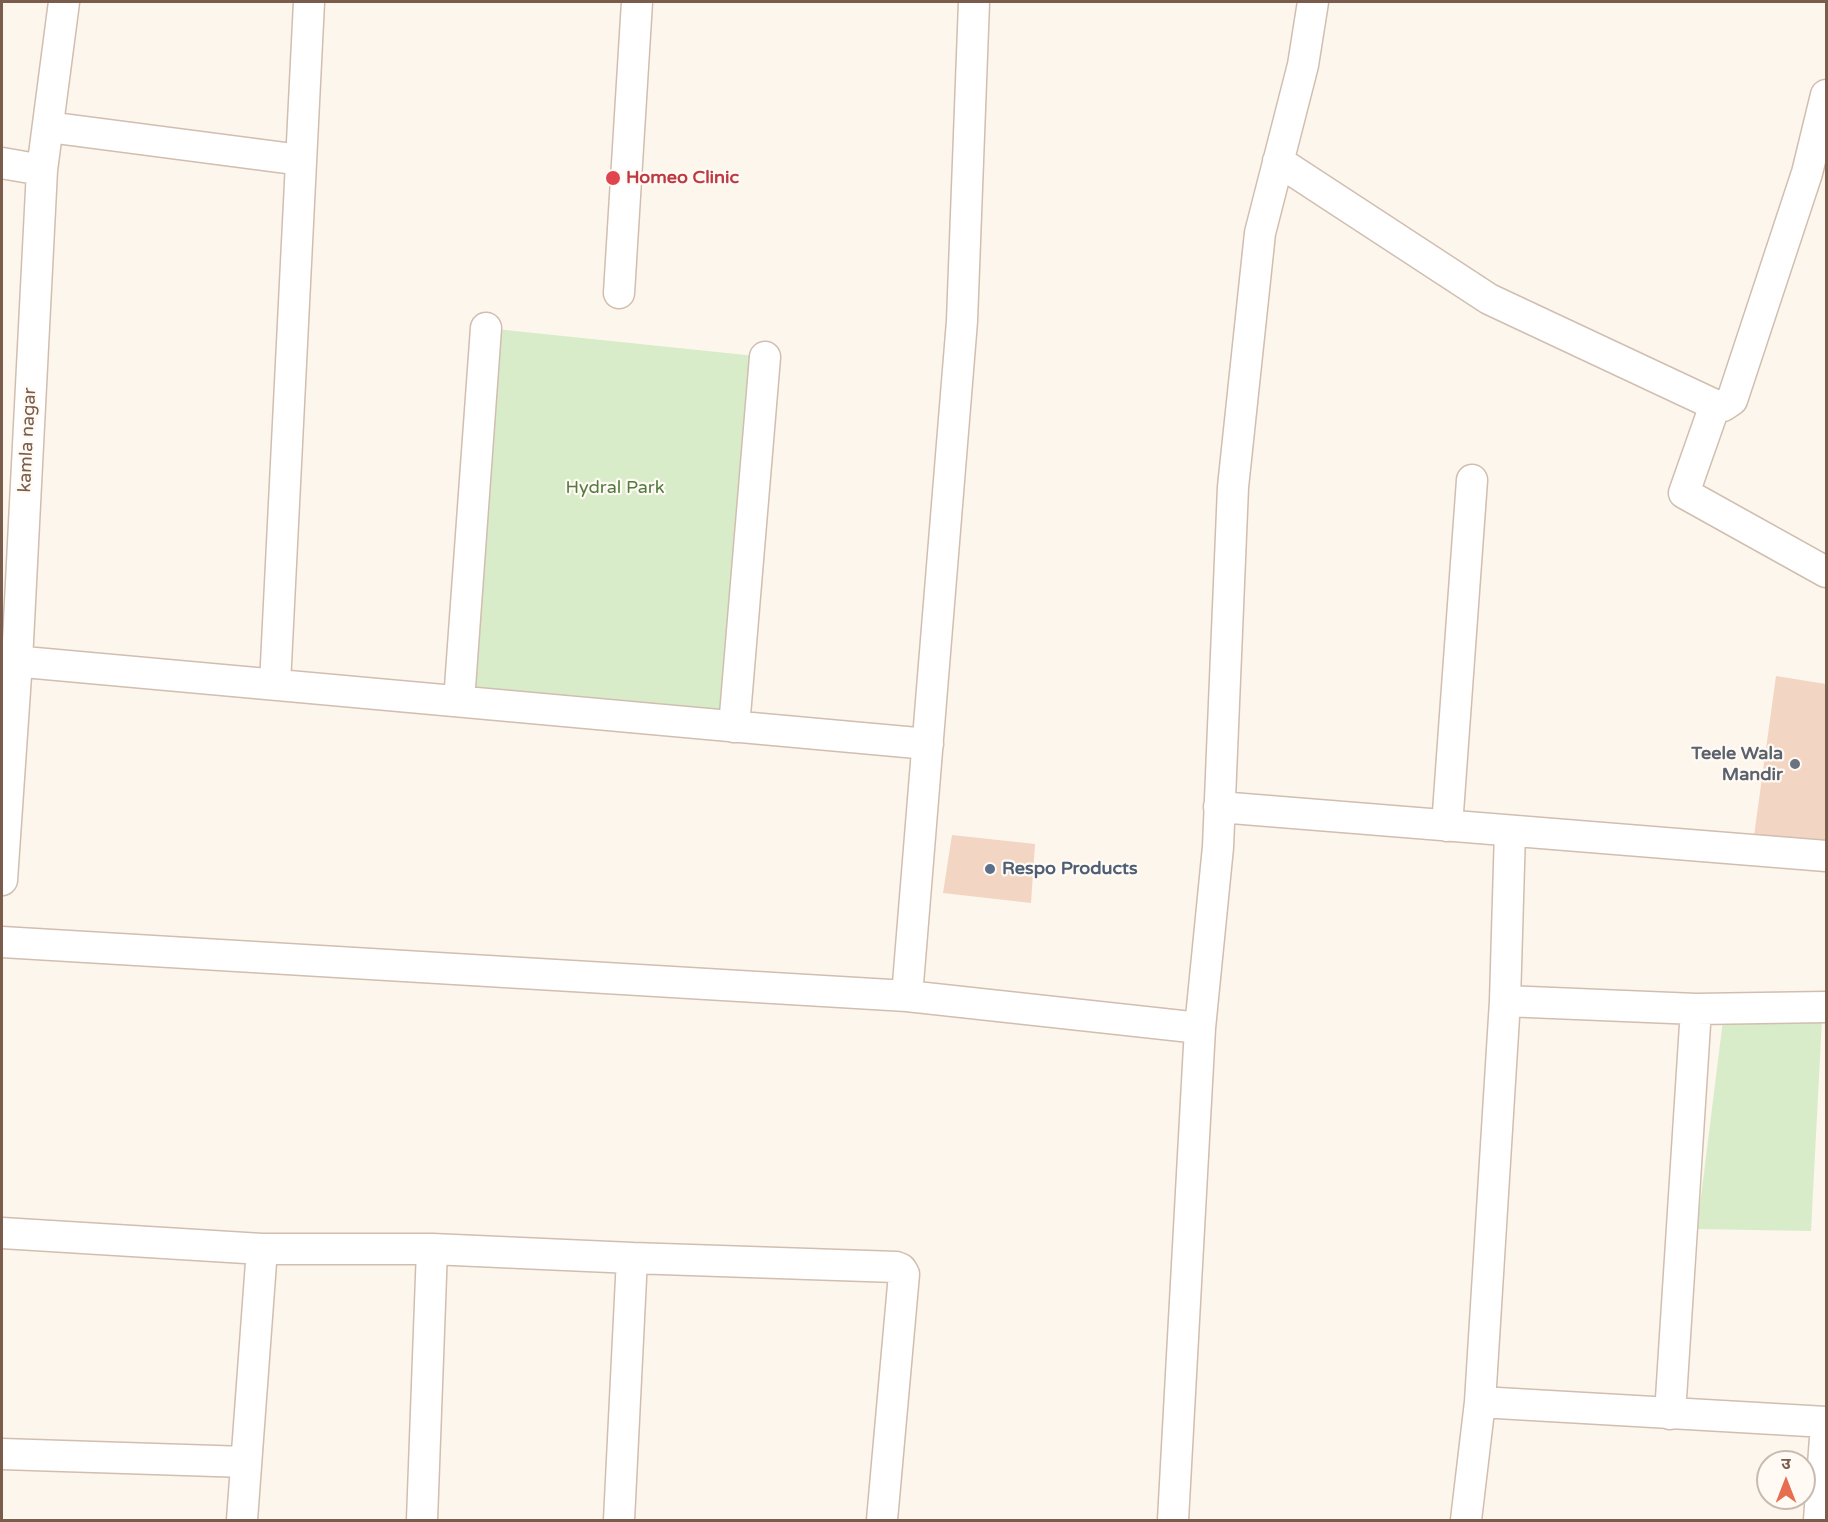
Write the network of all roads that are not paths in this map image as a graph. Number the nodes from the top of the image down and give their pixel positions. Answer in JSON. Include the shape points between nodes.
{"nodes":[{"id":1,"x":64,"y":2,"type":"edge"},
{"id":2,"x":309,"y":2,"type":"edge"},
{"id":3,"x":637,"y":2,"type":"edge"},
{"id":4,"x":974,"y":2,"type":"edge"},
{"id":5,"x":1313,"y":2,"type":"edge"},
{"id":6,"x":1827,"y":95,"type":"edge"},
{"id":7,"x":48,"y":127,"type":"junction"},
{"id":8,"x":301,"y":160,"type":"junction"},
{"id":9,"x":1278,"y":161,"type":"junction"},
{"id":10,"x":2,"y":163,"type":"edge"},
{"id":11,"x":42,"y":170,"type":"junction"},
{"id":12,"x":619,"y":293,"type":"dead end"},
{"id":13,"x":486,"y":328,"type":"dead end"},
{"id":14,"x":765,"y":357,"type":"dead end"},
{"id":15,"x":1715,"y":405,"type":"junction"},
{"id":16,"x":1472,"y":480,"type":"dead end"},
{"id":17,"x":1827,"y":572,"type":"edge"},
{"id":18,"x":9,"y":660,"type":"edge"},
{"id":19,"x":274,"y":684,"type":"junction"},
{"id":20,"x":459,"y":701,"type":"junction"},
{"id":21,"x":734,"y":727,"type":"junction"},
{"id":22,"x":928,"y":744,"type":"junction"},
{"id":23,"x":1219,"y":807,"type":"junction"},
{"id":24,"x":1447,"y":826,"type":"junction"},
{"id":25,"x":1510,"y":831,"type":"junction"},
{"id":26,"x":1827,"y":856,"type":"edge"},
{"id":27,"x":2,"y":880,"type":"edge"},
{"id":28,"x":2,"y":942,"type":"edge"},
{"id":29,"x":907,"y":996,"type":"junction"},
{"id":30,"x":1505,"y":1001,"type":"junction"},
{"id":31,"x":1827,"y":1007,"type":"edge"},
{"id":32,"x":1696,"y":1008,"type":"junction"},
{"id":33,"x":1200,"y":1028,"type":"junction"},
{"id":34,"x":2,"y":1233,"type":"edge"},
{"id":35,"x":262,"y":1249,"type":"junction"},
{"id":36,"x":432,"y":1249,"type":"junction"},
{"id":37,"x":632,"y":1258,"type":"junction"},
{"id":38,"x":1480,"y":1402,"type":"junction"},
{"id":39,"x":1670,"y":1414,"type":"junction"},
{"id":40,"x":1827,"y":1423,"type":"edge"},
{"id":41,"x":2,"y":1454,"type":"edge"},
{"id":42,"x":246,"y":1462,"type":"junction"},
{"id":43,"x":242,"y":1521,"type":"edge"},
{"id":44,"x":422,"y":1521,"type":"edge"},
{"id":45,"x":619,"y":1521,"type":"edge"},
{"id":46,"x":882,"y":1521,"type":"edge"},
{"id":47,"x":1173,"y":1521,"type":"edge"},
{"id":48,"x":1466,"y":1521,"type":"edge"},
{"id":49,"x":1819,"y":1521,"type":"edge"}],
"edges":[{"from":1,"to":7,"type":"street","name":"kamla nagar"},
{"from":2,"to":8,"type":"street"},
{"from":3,"to":12,"type":"street"},
{"from":4,"to":22,"type":"street","via":[[962,321]]},
{"from":5,"to":9,"type":"street","via":[[1303,65]]},
{"from":6,"to":15,"type":"street","via":[[1807,173],[1732,400],[1724,406]]},
{"from":7,"to":8,"type":"street"},
{"from":7,"to":11,"type":"street","name":"kamla nagar"},
{"from":8,"to":19,"type":"street"},
{"from":9,"to":15,"type":"street","via":[[1489,299]]},
{"from":9,"to":23,"type":"street","via":[[1260,233],[1233,487]]},
{"from":10,"to":11,"type":"street"},
{"from":11,"to":18,"type":"street","name":"kamla nagar"},
{"from":13,"to":20,"type":"street"},
{"from":14,"to":21,"type":"street"},
{"from":15,"to":17,"type":"street","via":[[1684,493]]},
{"from":16,"to":24,"type":"street"},
{"from":18,"to":19,"type":"street"},
{"from":18,"to":27,"type":"street","name":"kamla nagar"},
{"from":19,"to":20,"type":"street"},
{"from":20,"to":21,"type":"street"},
{"from":21,"to":22,"type":"street"},
{"from":22,"to":29,"type":"street"},
{"from":23,"to":24,"type":"street"},
{"from":23,"to":33,"type":"street"},
{"from":24,"to":25,"type":"street"},
{"from":25,"to":26,"type":"street"},
{"from":25,"to":30,"type":"street"},
{"from":28,"to":29,"type":"street"},
{"from":29,"to":33,"type":"street"},
{"from":30,"to":32,"type":"street"},
{"from":30,"to":38,"type":"street"},
{"from":31,"to":32,"type":"street"},
{"from":32,"to":39,"type":"street"},
{"from":33,"to":47,"type":"street"},
{"from":34,"to":35,"type":"street"},
{"from":35,"to":36,"type":"street"},
{"from":35,"to":42,"type":"street"},
{"from":36,"to":37,"type":"street"},
{"from":36,"to":44,"type":"street"},
{"from":37,"to":45,"type":"street"},
{"from":37,"to":46,"type":"street","via":[[901,1269],[904,1274]]},
{"from":38,"to":39,"type":"street"},
{"from":38,"to":48,"type":"street"},
{"from":39,"to":40,"type":"street"},
{"from":40,"to":49,"type":"street"},
{"from":41,"to":42,"type":"street"},
{"from":42,"to":43,"type":"street"}]}
